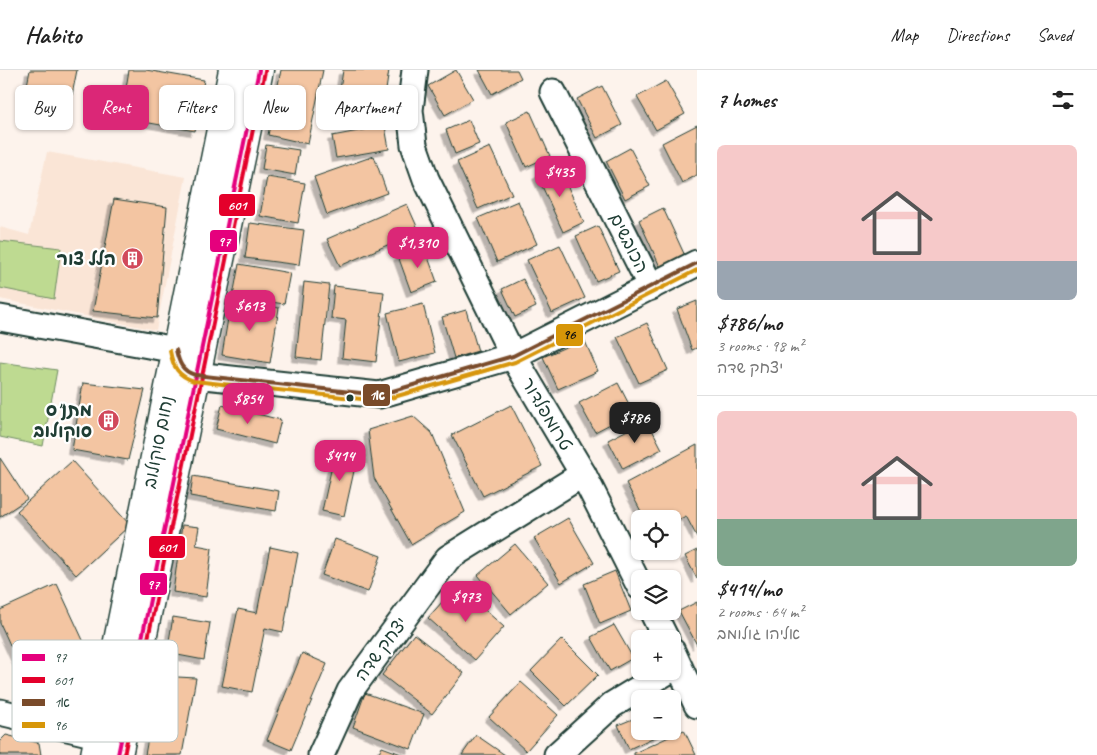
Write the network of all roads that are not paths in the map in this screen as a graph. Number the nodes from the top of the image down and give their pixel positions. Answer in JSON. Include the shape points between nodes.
{"nodes":[{"id":1,"x":233,"y":70,"type":"edge"},
{"id":2,"x":259,"y":70,"type":"edge"},
{"id":3,"x":415,"y":70,"type":"edge"},
{"id":4,"x":553,"y":92,"type":"dead end"},
{"id":5,"x":697,"y":264,"type":"edge"},
{"id":6,"x":651,"y":287,"type":"junction"},
{"id":7,"x":0,"y":318,"type":"edge"},
{"id":8,"x":176,"y":350,"type":"junction"},
{"id":9,"x":513,"y":356,"type":"junction"},
{"id":10,"x":195,"y":375,"type":"junction"},
{"id":11,"x":583,"y":474,"type":"junction"},
{"id":12,"x":631,"y":570,"type":"edge"},
{"id":13,"x":126,"y":640,"type":"edge"},
{"id":14,"x":133,"y":640,"type":"edge"},
{"id":15,"x":681,"y":678,"type":"edge"},
{"id":16,"x":649,"y":680,"type":"edge"},
{"id":17,"x":697,"y":705,"type":"edge"},
{"id":18,"x":0,"y":712,"type":"edge"},
{"id":19,"x":12,"y":716,"type":"edge"},
{"id":20,"x":95,"y":742,"type":"edge"},
{"id":21,"x":108,"y":746,"type":"edge"},
{"id":22,"x":321,"y":755,"type":"edge"},
{"id":23,"x":557,"y":755,"type":"edge"}],
"edges":[{"from":1,"to":8,"type":"main road","name":"נחום סוקולוב"},
{"from":2,"to":10,"type":"main road","name":"נחום סוקולוב"},
{"from":3,"to":9,"type":"street","name":"טרומפלדור","via":[[410,110],[414,145],[426,179]]},
{"from":4,"to":6,"type":"street","name":"הכובשים"},
{"from":5,"to":6,"type":"street"},
{"from":6,"to":9,"type":"street"},
{"from":7,"to":8,"type":"street"},
{"from":8,"to":10,"type":"street","via":[[178,364],[186,373]]},
{"from":8,"to":13,"type":"main road","name":"נחום סוקולוב"},
{"from":9,"to":10,"type":"street","via":[[379,395]]},
{"from":9,"to":11,"type":"street","name":"טרומפלדור"},
{"from":10,"to":14,"type":"main road","name":"נחום סוקולוב"},
{"from":11,"to":12,"type":"street","name":"טרומפלדור"},
{"from":11,"to":22,"type":"street","name":"יצחק שדה","via":[[448,558],[350,691]]},
{"from":15,"to":17,"type":"street"},
{"from":16,"to":23,"type":"street","via":[[612,705]]},
{"from":18,"to":19,"type":"street"},
{"from":20,"to":21,"type":"street"}]}
